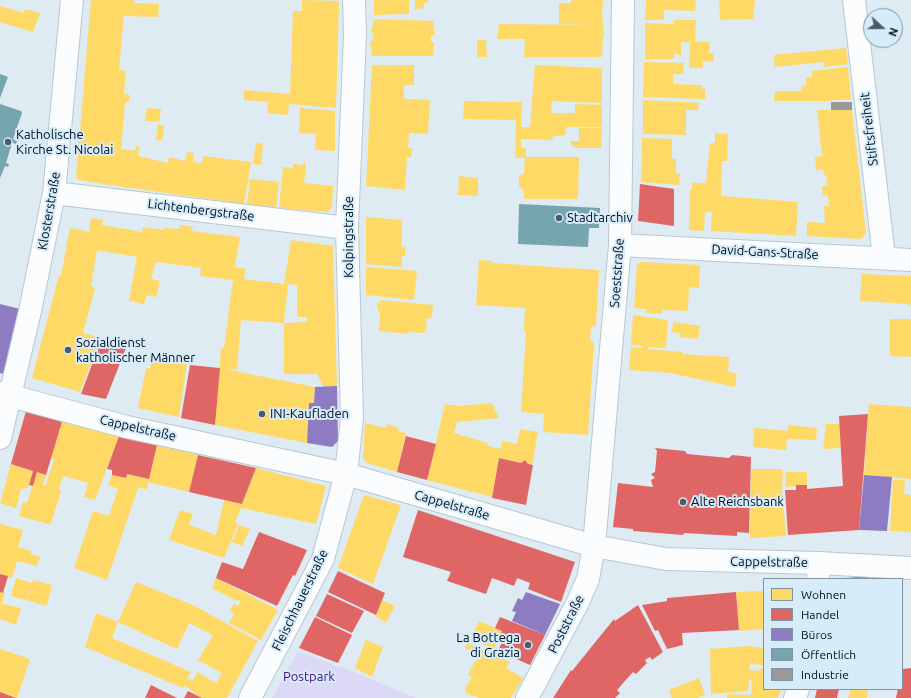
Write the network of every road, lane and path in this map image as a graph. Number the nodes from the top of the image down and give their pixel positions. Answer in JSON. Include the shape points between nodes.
{"nodes":[{"id":1,"x":72,"y":0,"type":"edge"},
{"id":2,"x":354,"y":0,"type":"edge"},
{"id":3,"x":623,"y":0,"type":"edge"},
{"id":4,"x":854,"y":0,"type":"edge"},
{"id":5,"x":54,"y":193,"type":"junction"},
{"id":6,"x":348,"y":228,"type":"junction"},
{"id":7,"x":620,"y":245,"type":"junction"},
{"id":8,"x":884,"y":257,"type":"junction"},
{"id":9,"x":911,"y":260,"type":"edge"},
{"id":10,"x":5,"y":394,"type":"edge"},
{"id":11,"x":0,"y":438,"type":"edge"},
{"id":12,"x":346,"y":474,"type":"junction"},
{"id":13,"x":594,"y":546,"type":"junction"},
{"id":14,"x":911,"y":568,"type":"edge"},
{"id":15,"x":819,"y":571,"type":"edge"},
{"id":16,"x":250,"y":698,"type":"edge"},
{"id":17,"x":527,"y":698,"type":"edge"}],
"edges":[{"from":1,"to":5,"type":"street","name":"Klosterstraße"},
{"from":2,"to":6,"type":"street","name":"Kolpingstraße"},
{"from":3,"to":7,"type":"street","name":"Soeststraße"},
{"from":4,"to":8,"type":"street","name":"Stiftsfreiheit"},
{"from":5,"to":6,"type":"street","name":"Lichtenbergstraße"},
{"from":5,"to":10,"type":"street","name":"Klosterstraße","via":[[31,304]]},
{"from":6,"to":12,"type":"street","name":"Kolpingstraße","via":[[352,418]]},
{"from":7,"to":8,"type":"street","name":"David-Gans-Straße"},
{"from":7,"to":13,"type":"street","name":"Soeststraße"},
{"from":8,"to":9,"type":"street","name":"David-Gans-Straße"},
{"from":10,"to":11,"type":"street","name":"Klosterstraße"},
{"from":10,"to":12,"type":"street","name":"Cappelstraße","via":[[127,427]]},
{"from":12,"to":13,"type":"street","name":"Cappelstraße"},
{"from":12,"to":16,"type":"street","name":"Fleischhauerstraße","via":[[323,559]]},
{"from":13,"to":15,"type":"street","name":"Cappelstraße","via":[[666,559]]},
{"from":13,"to":17,"type":"street","name":"Poststraße","via":[[588,579],[578,602]]},
{"from":14,"to":15,"type":"street","name":"Cappelstraße"}]}
